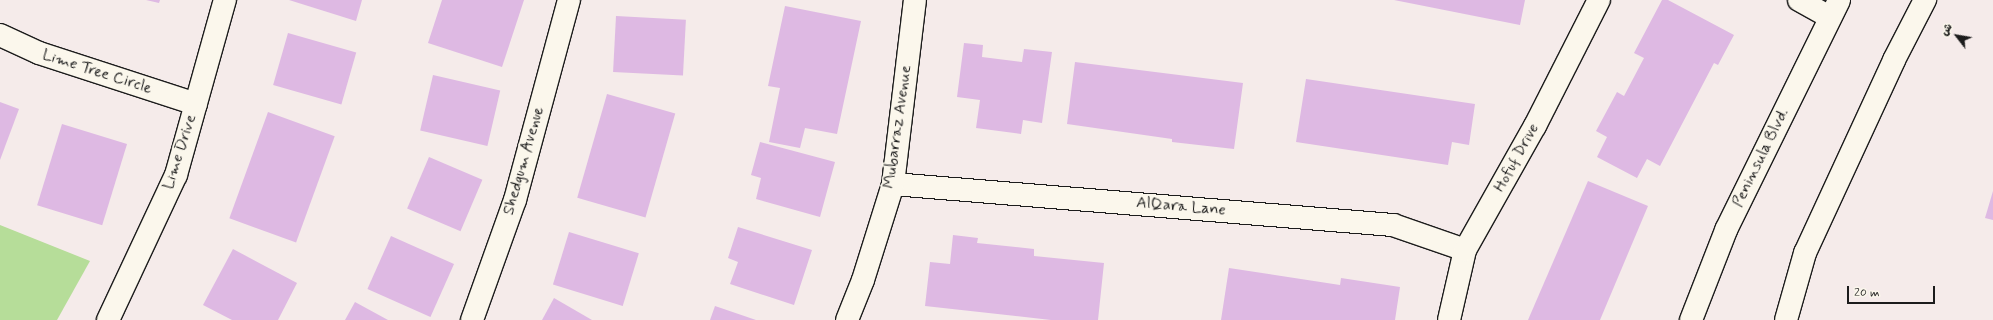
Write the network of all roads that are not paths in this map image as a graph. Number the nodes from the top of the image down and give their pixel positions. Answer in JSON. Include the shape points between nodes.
{"nodes":[{"id":1,"x":225,"y":0,"type":"edge"},
{"id":2,"x":569,"y":0,"type":"edge"},
{"id":3,"x":915,"y":0,"type":"edge"},
{"id":4,"x":1599,"y":0,"type":"edge"},
{"id":5,"x":1799,"y":0,"type":"edge"},
{"id":6,"x":1925,"y":0,"type":"edge"},
{"id":7,"x":1834,"y":8,"type":"edge"},
{"id":8,"x":0,"y":36,"type":"edge"},
{"id":9,"x":196,"y":104,"type":"junction"},
{"id":10,"x":893,"y":184,"type":"junction"},
{"id":11,"x":1465,"y":250,"type":"junction"},
{"id":12,"x":108,"y":320,"type":"edge"},
{"id":13,"x":472,"y":320,"type":"edge"},
{"id":14,"x":847,"y":320,"type":"edge"},
{"id":15,"x":1449,"y":320,"type":"edge"},
{"id":16,"x":1691,"y":320,"type":"edge"},
{"id":17,"x":1786,"y":320,"type":"edge"}],
"edges":[{"from":1,"to":9,"type":"street","name":"Lime Drive"},
{"from":2,"to":13,"type":"street","name":"Shedgum Avenue","via":[[515,200]]},
{"from":3,"to":10,"type":"street","name":"Mubarraz Avenue"},
{"from":4,"to":11,"type":"street","name":"Hofuf Drive","via":[[1535,126]]},
{"from":5,"to":7,"type":"street"},
{"from":6,"to":17,"type":"street","via":[[1891,67],[1805,253]]},
{"from":7,"to":16,"type":"street","name":"Peninsula Blvd.","via":[[1726,230]]},
{"from":8,"to":9,"type":"street","name":"Lime Tree Circle","via":[[39,53]]},
{"from":9,"to":12,"type":"street","name":"Lime Drive","via":[[176,175]]},
{"from":10,"to":11,"type":"street","name":"AlQara Lane","via":[[1393,225]]},
{"from":10,"to":14,"type":"street","name":"Mubarraz Avenue","via":[[863,280]]},
{"from":11,"to":15,"type":"street","name":"Hofuf Drive"}]}
